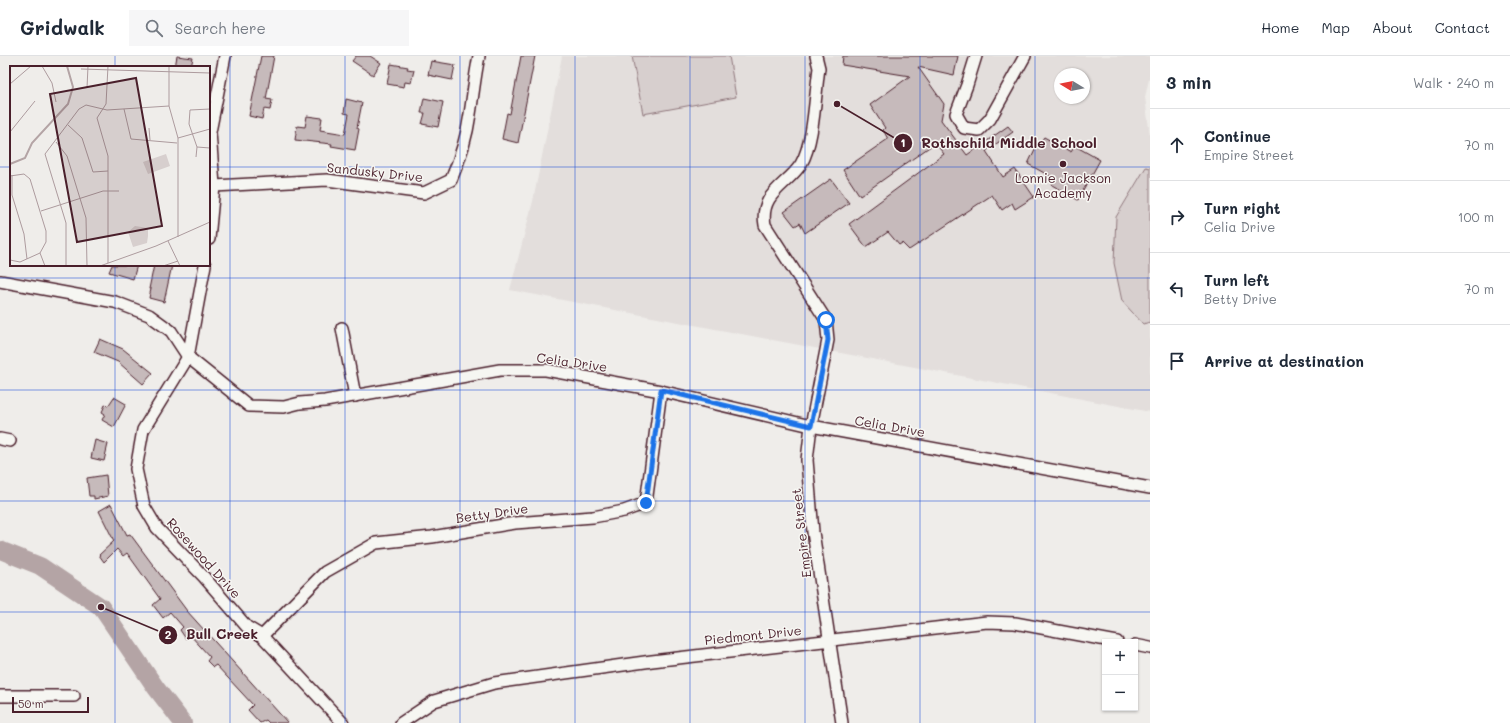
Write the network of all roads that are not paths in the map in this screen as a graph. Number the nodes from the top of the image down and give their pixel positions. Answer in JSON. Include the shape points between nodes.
{"nodes":[{"id":1,"x":225,"y":56,"type":"edge"},
{"id":2,"x":479,"y":56,"type":"edge"},
{"id":3,"x":816,"y":56,"type":"edge"},
{"id":4,"x":976,"y":56,"type":"edge"},
{"id":5,"x":1025,"y":56,"type":"edge"},
{"id":6,"x":214,"y":186,"type":"junction"},
{"id":7,"x":210,"y":228,"type":"edge"},
{"id":8,"x":205,"y":266,"type":"edge"},
{"id":9,"x":0,"y":281,"type":"edge"},
{"id":10,"x":342,"y":328,"type":"dead end"},
{"id":11,"x":188,"y":357,"type":"junction"},
{"id":12,"x":661,"y":390,"type":"junction"},
{"id":13,"x":355,"y":396,"type":"junction"},
{"id":14,"x":811,"y":426,"type":"junction"},
{"id":15,"x":1150,"y":488,"type":"edge"},
{"id":16,"x":262,"y":636,"type":"junction"},
{"id":17,"x":1102,"y":639,"type":"edge"},
{"id":18,"x":830,"y":641,"type":"junction"},
{"id":19,"x":1138,"y":646,"type":"edge"},
{"id":20,"x":1150,"y":648,"type":"edge"},
{"id":21,"x":0,"y":696,"type":"edge"},
{"id":22,"x":74,"y":696,"type":"dead end"},
{"id":23,"x":343,"y":723,"type":"edge"},
{"id":24,"x":401,"y":723,"type":"edge"},
{"id":25,"x":842,"y":723,"type":"edge"}],
"edges":[{"from":1,"to":6,"type":"street","via":[[210,132]]},
{"from":2,"to":6,"type":"street","name":"Sandusky Drive","via":[[470,116],[458,164],[451,180],[424,193],[327,180]]},
{"from":3,"to":14,"type":"street","name":"Empire Street","via":[[819,68],[808,147],[800,165],[779,186],[766,205],[763,215],[764,225],[826,320],[828,340]]},
{"from":4,"to":5,"type":"street","via":[[968,86],[956,114],[964,128],[979,130],[990,120]]},
{"from":6,"to":7,"type":"street"},
{"from":8,"to":11,"type":"street","name":"Rosewood Drive"},
{"from":9,"to":11,"type":"street","name":"Celia Drive","via":[[115,302],[149,315],[171,331]]},
{"from":10,"to":13,"type":"street"},
{"from":11,"to":13,"type":"street","name":"Celia Drive","via":[[249,406],[284,407]]},
{"from":11,"to":16,"type":"street","name":"Rosewood Drive","via":[[143,430],[136,469],[144,506],[157,528],[247,627]]},
{"from":12,"to":13,"type":"street","name":"Celia Drive","via":[[546,370],[500,370]]},
{"from":12,"to":14,"type":"street","name":"Celia Drive"},
{"from":12,"to":16,"type":"street","name":"Betty Drive","via":[[646,503],[624,511],[593,517],[515,523],[432,537],[376,543],[325,572]]},
{"from":14,"to":15,"type":"street","name":"Celia Drive"},
{"from":14,"to":18,"type":"street","name":"Empire Street","via":[[807,460],[812,518]]},
{"from":16,"to":23,"type":"street","name":"Rosewood Drive"},
{"from":17,"to":18,"type":"street","name":"Piedmont Drive","via":[[1015,623],[987,622]]},
{"from":18,"to":24,"type":"street","name":"Piedmont Drive","via":[[652,661],[494,683],[434,701]]},
{"from":18,"to":25,"type":"street","name":"Empire Street"},
{"from":19,"to":20,"type":"street"},
{"from":21,"to":22,"type":"street"}]}
